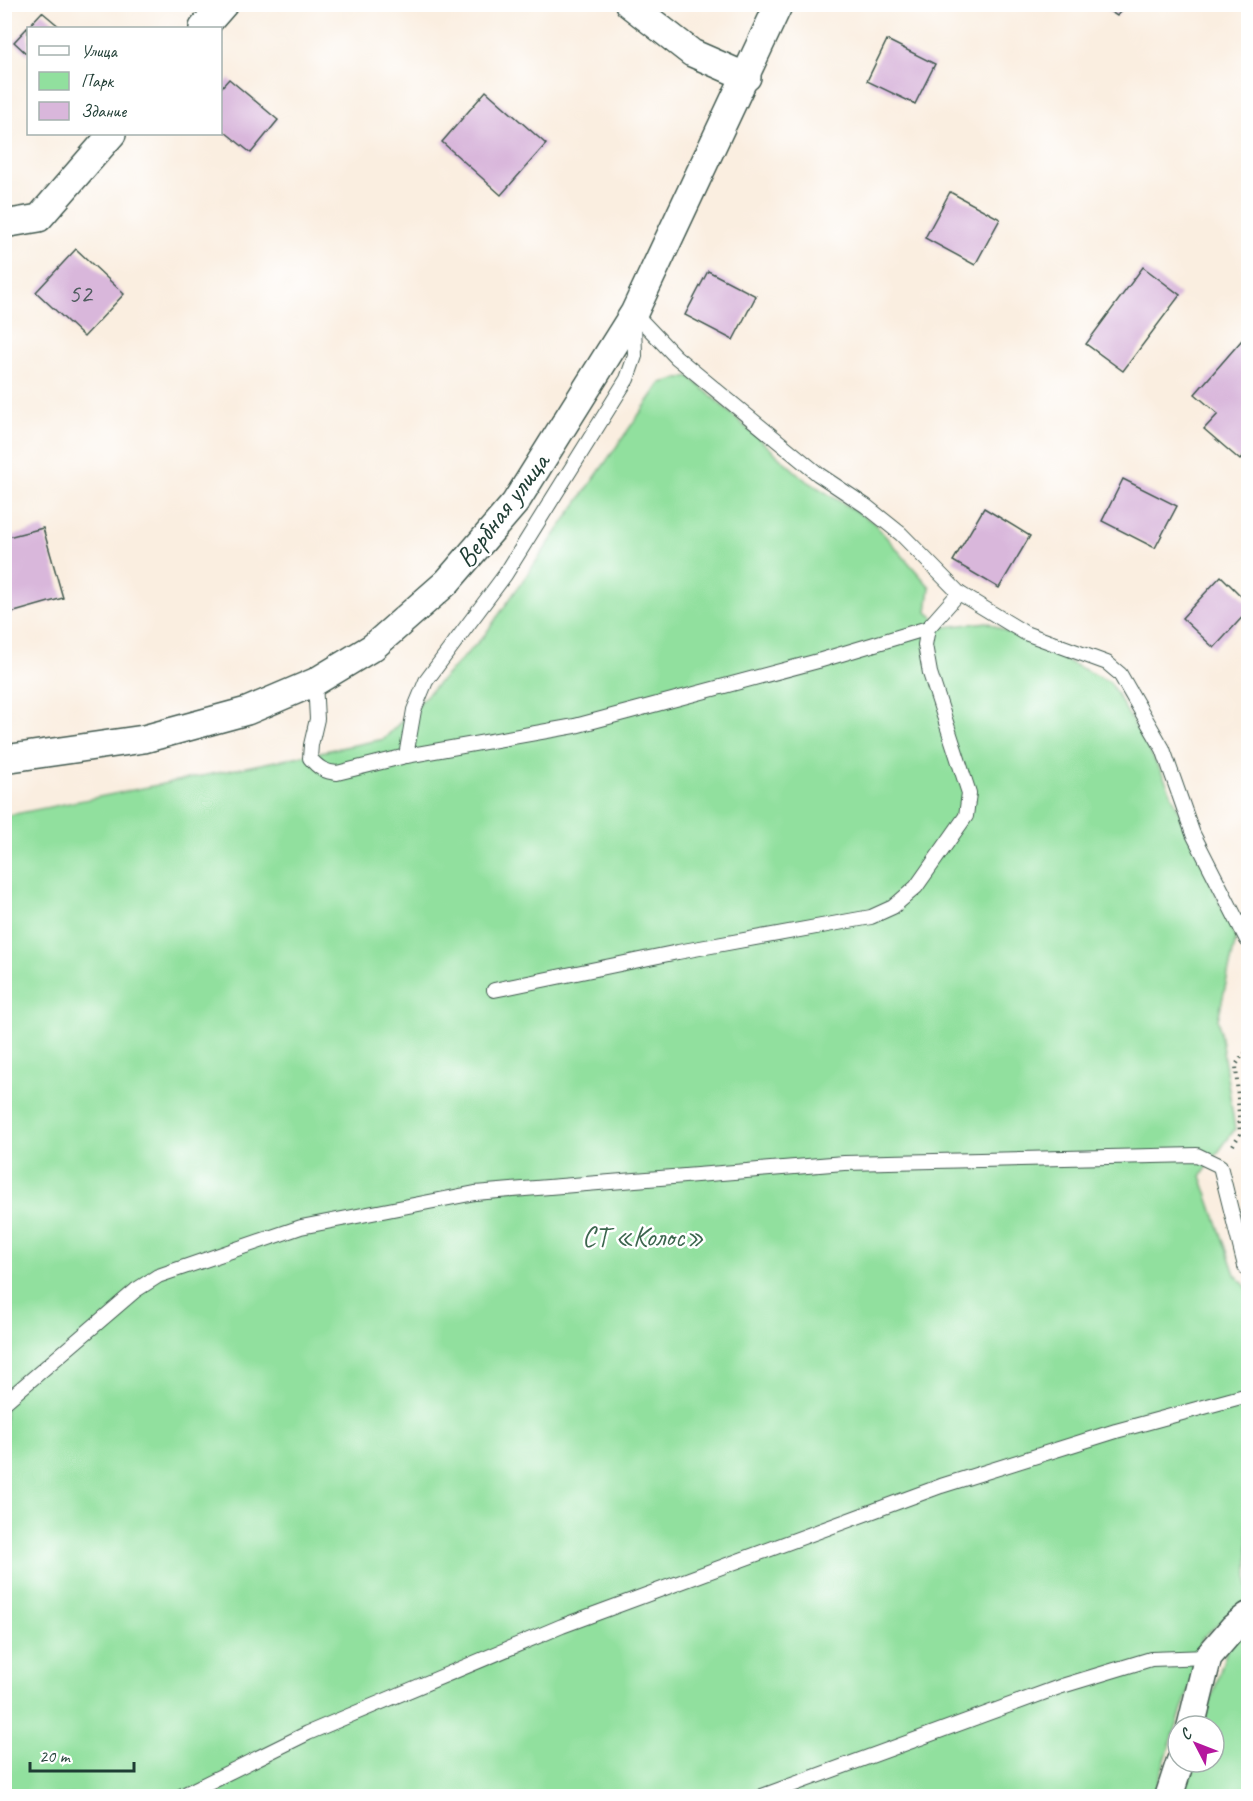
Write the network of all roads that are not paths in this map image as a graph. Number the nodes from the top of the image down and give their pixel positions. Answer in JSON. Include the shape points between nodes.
{"nodes":[{"id":1,"x":224,"y":4,"type":"edge"},
{"id":2,"x":628,"y":4,"type":"edge"},
{"id":3,"x":779,"y":4,"type":"edge"},
{"id":4,"x":204,"y":27,"type":"edge"},
{"id":5,"x":747,"y":77,"type":"junction"},
{"id":6,"x":111,"y":135,"type":"edge"},
{"id":7,"x":4,"y":224,"type":"edge"},
{"id":8,"x":634,"y":313,"type":"junction"},
{"id":9,"x":959,"y":593,"type":"junction"},
{"id":10,"x":928,"y":628,"type":"junction"},
{"id":11,"x":315,"y":682,"type":"junction"},
{"id":12,"x":406,"y":756,"type":"junction"},
{"id":13,"x":4,"y":759,"type":"edge"},
{"id":14,"x":1247,"y":940,"type":"edge"},
{"id":15,"x":494,"y":990,"type":"dead end"},
{"id":16,"x":1248,"y":1270,"type":"edge"},
{"id":17,"x":1248,"y":1395,"type":"edge"},
{"id":18,"x":4,"y":1403,"type":"edge"},
{"id":19,"x":1248,"y":1616,"type":"edge"},
{"id":20,"x":1208,"y":1657,"type":"junction"},
{"id":21,"x":1194,"y":1714,"type":"edge"},
{"id":22,"x":1176,"y":1774,"type":"edge"},
{"id":23,"x":181,"y":1797,"type":"edge"},
{"id":24,"x":762,"y":1797,"type":"edge"},
{"id":25,"x":1169,"y":1797,"type":"edge"}],
"edges":[{"from":1,"to":4,"type":"street"},
{"from":2,"to":5,"type":"street","via":[[692,53]]},
{"from":3,"to":5,"type":"street","name":"Вербная улица"},
{"from":5,"to":8,"type":"street","name":"Вербная улица"},
{"from":6,"to":7,"type":"street","via":[[39,218]]},
{"from":8,"to":9,"type":"lane","via":[[685,364],[818,474],[901,534]]},
{"from":8,"to":11,"type":"street","name":"Вербная улица","via":[[515,502],[447,582],[373,647]]},
{"from":8,"to":12,"type":"lane","via":[[635,356],[627,379],[505,575],[426,681],[414,710]]},
{"from":9,"to":10,"type":"lane"},
{"from":9,"to":14,"type":"lane","via":[[1025,633],[1107,663],[1120,674],[1163,749],[1193,834]]},
{"from":10,"to":12,"type":"lane","via":[[574,726]]},
{"from":10,"to":15,"type":"lane","via":[[925,645],[930,673],[969,793],[966,816],[916,887],[892,907],[871,917],[678,951]]},
{"from":11,"to":12,"type":"lane","via":[[317,719],[310,758],[317,766],[337,773]]},
{"from":11,"to":13,"type":"street","name":"Вербная улица","via":[[247,711],[144,739]]},
{"from":16,"to":18,"type":"lane","via":[[1220,1166],[1197,1155],[844,1163],[475,1193],[301,1227],[158,1276],[136,1290]]},
{"from":17,"to":23,"type":"lane","via":[[941,1486],[562,1626],[308,1734]]},
{"from":19,"to":20,"type":"street"},
{"from":20,"to":21,"type":"street"},
{"from":20,"to":24,"type":"lane","via":[[1151,1659],[1073,1683]]},
{"from":22,"to":25,"type":"street"}]}
